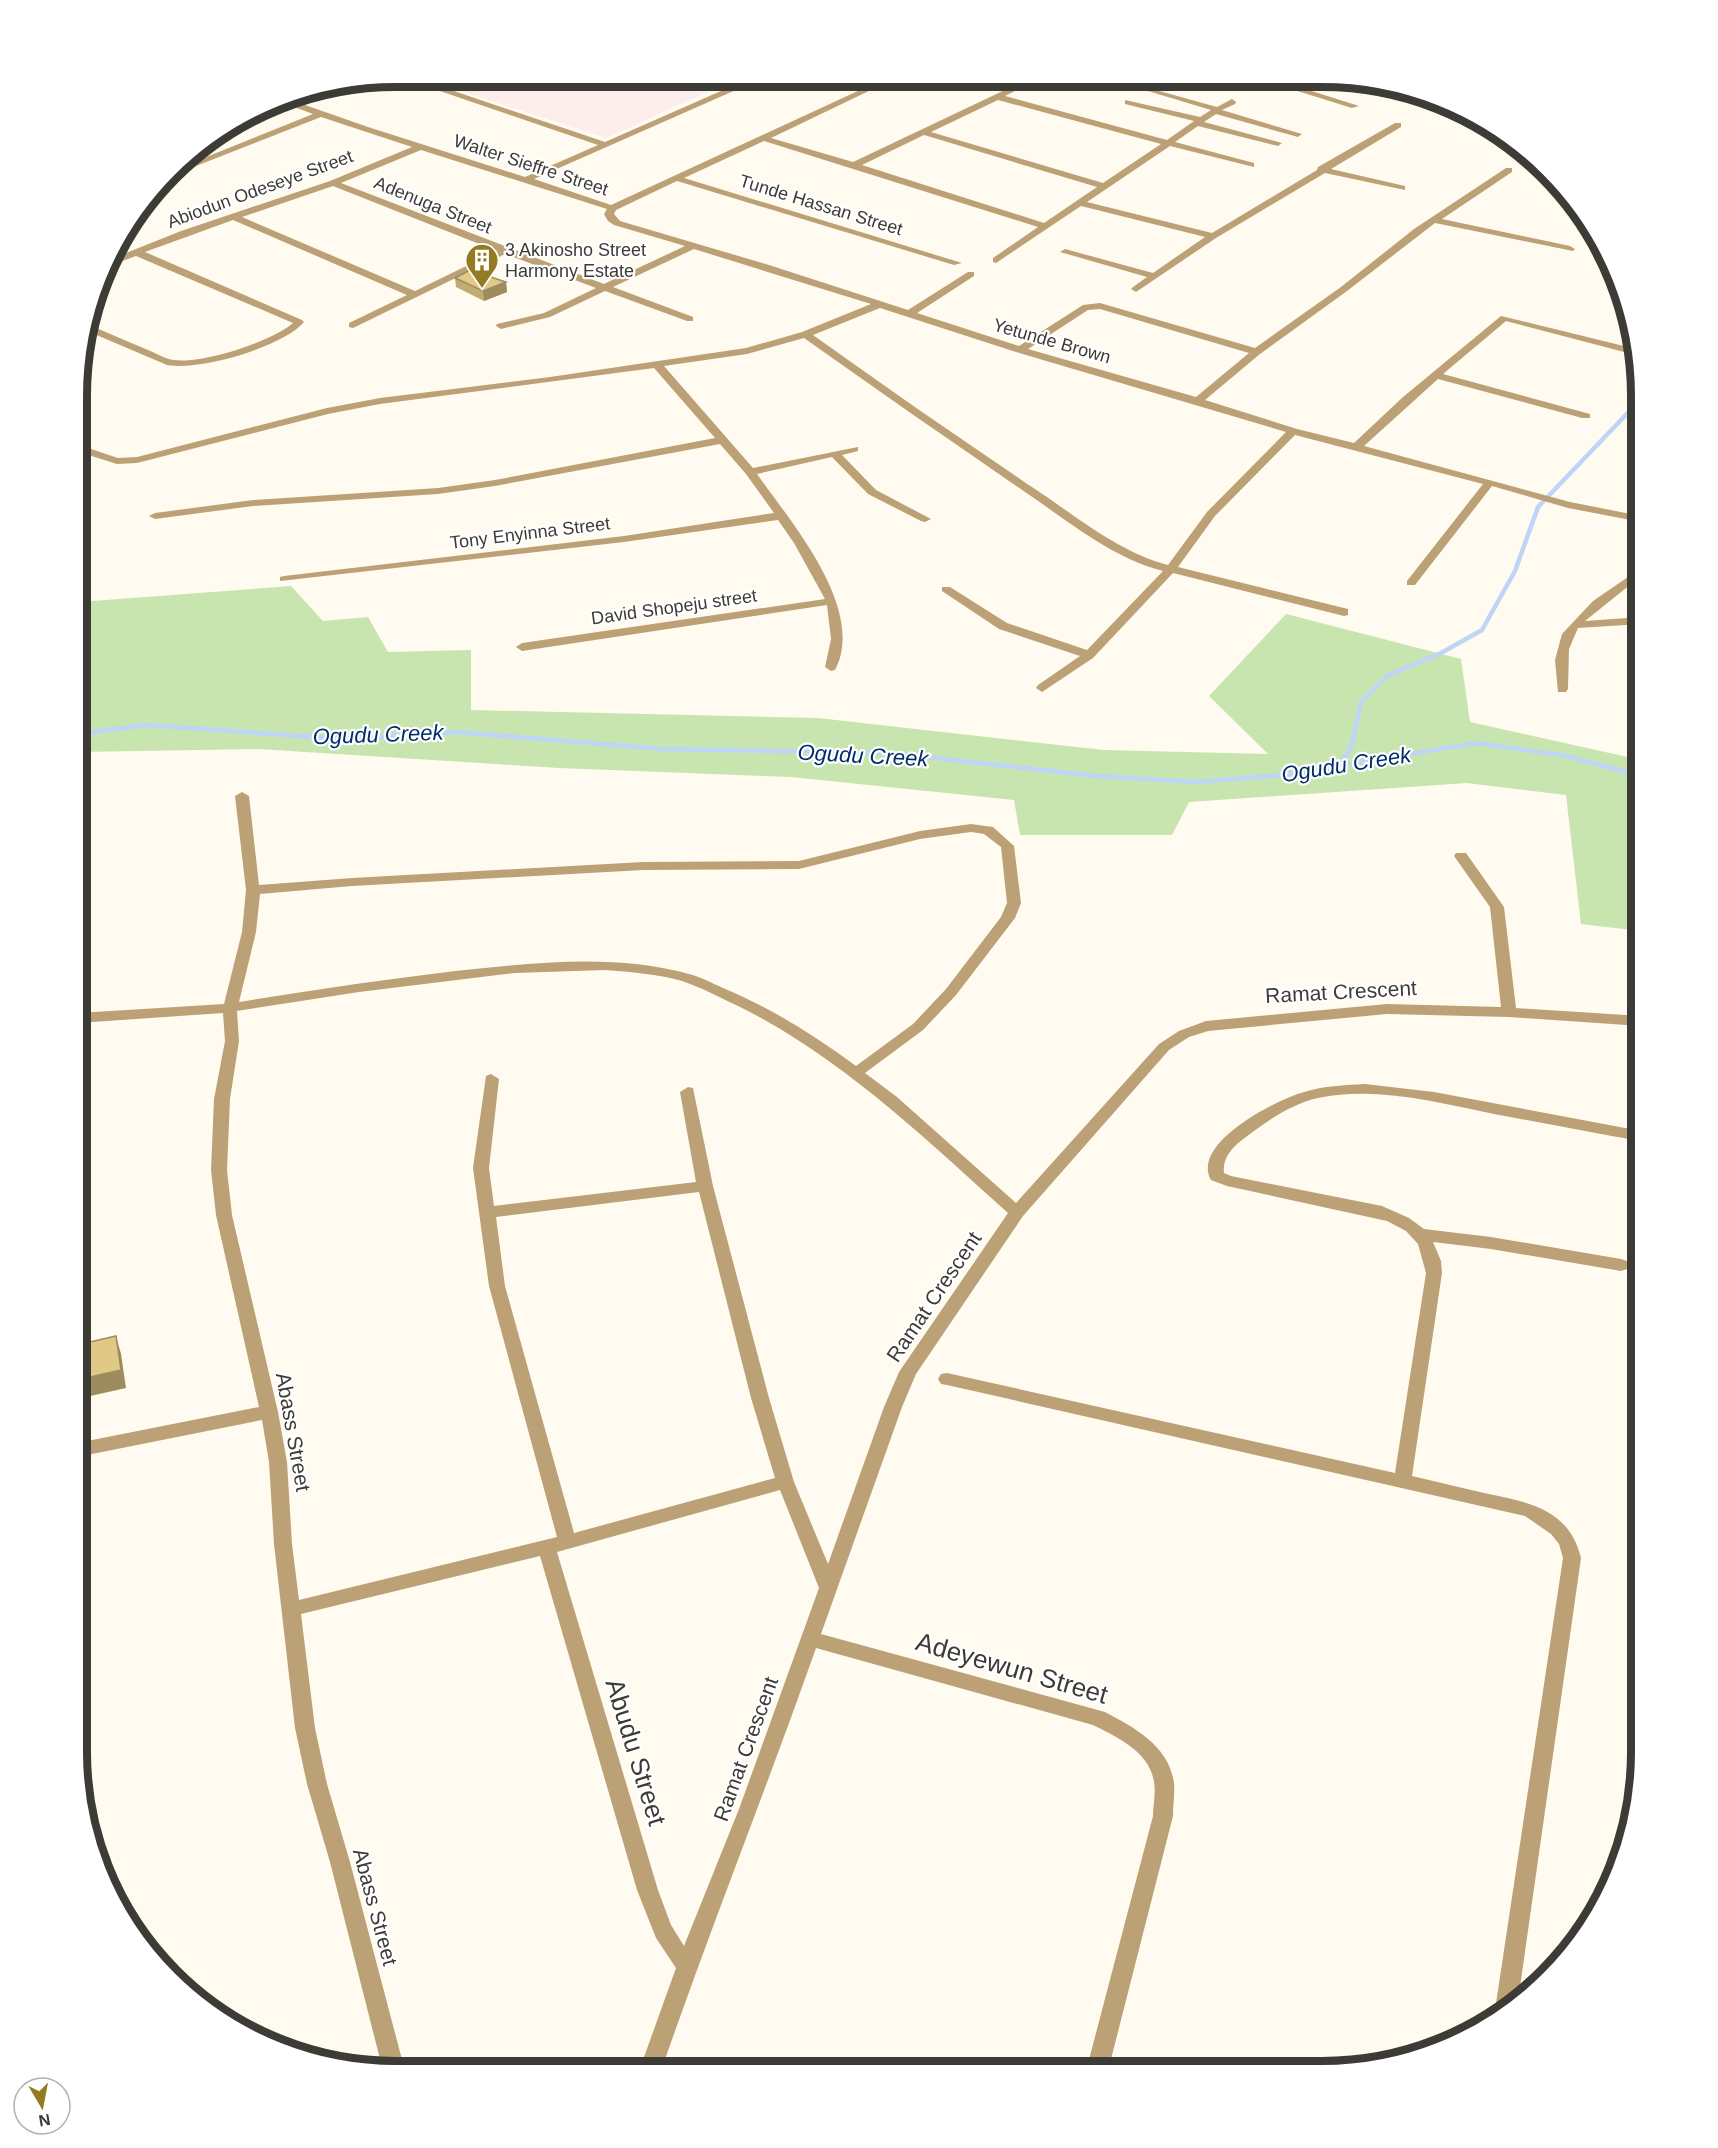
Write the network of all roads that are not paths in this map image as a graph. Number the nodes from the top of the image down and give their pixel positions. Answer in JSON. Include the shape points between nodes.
{"nodes":[{"id":1,"x":436,"y":87,"type":"edge"},
{"id":2,"x":738,"y":87,"type":"edge"},
{"id":3,"x":873,"y":87,"type":"edge"},
{"id":4,"x":1019,"y":87,"type":"edge"},
{"id":5,"x":1291,"y":87,"type":"edge"},
{"id":6,"x":439,"y":88,"type":"joint"},
{"id":7,"x":1295,"y":88,"type":"joint"},
{"id":8,"x":1152,"y":91,"type":"dead end"},
{"id":9,"x":998,"y":97,"type":"junction"},
{"id":10,"x":1128,"y":102,"type":"dead end"},
{"id":11,"x":1232,"y":102,"type":"dead end"},
{"id":12,"x":294,"y":104,"type":"edge"},
{"id":13,"x":1355,"y":106,"type":"dead end"},
{"id":14,"x":1215,"y":110,"type":"junction"},
{"id":15,"x":320,"y":114,"type":"junction"},
{"id":16,"x":1198,"y":122,"type":"junction"},
{"id":17,"x":1398,"y":125,"type":"dead end"},
{"id":18,"x":923,"y":132,"type":"junction"},
{"id":19,"x":1298,"y":134,"type":"dead end"},
{"id":20,"x":763,"y":138,"type":"junction"},
{"id":21,"x":1166,"y":143,"type":"junction"},
{"id":22,"x":1278,"y":143,"type":"dead end"},
{"id":23,"x":603,"y":144,"type":"junction"},
{"id":24,"x":422,"y":146,"type":"junction"},
{"id":25,"x":854,"y":165,"type":"junction"},
{"id":26,"x":1251,"y":165,"type":"dead end"},
{"id":27,"x":188,"y":167,"type":"edge"},
{"id":28,"x":1321,"y":169,"type":"junction"},
{"id":29,"x":1509,"y":170,"type":"dead end"},
{"id":30,"x":676,"y":178,"type":"junction"},
{"id":31,"x":527,"y":179,"type":"junction"},
{"id":32,"x":333,"y":183,"type":"junction"},
{"id":33,"x":1101,"y":186,"type":"junction"},
{"id":34,"x":1402,"y":188,"type":"dead end"},
{"id":35,"x":1082,"y":204,"type":"junction"},
{"id":36,"x":612,"y":208,"type":"junction"},
{"id":37,"x":235,"y":217,"type":"junction"},
{"id":38,"x":1435,"y":220,"type":"junction"},
{"id":39,"x":1045,"y":226,"type":"junction"},
{"id":40,"x":1213,"y":236,"type":"junction"},
{"id":41,"x":692,"y":246,"type":"junction"},
{"id":42,"x":1570,"y":249,"type":"dead end"},
{"id":43,"x":505,"y":251,"type":"junction"},
{"id":44,"x":136,"y":252,"type":"junction"},
{"id":45,"x":1065,"y":252,"type":"dead end"},
{"id":46,"x":119,"y":259,"type":"edge"},
{"id":47,"x":996,"y":260,"type":"dead end"},
{"id":48,"x":957,"y":263,"type":"dead end"},
{"id":49,"x":971,"y":274,"type":"dead end"},
{"id":50,"x":1154,"y":276,"type":"junction"},
{"id":51,"x":607,"y":288,"type":"junction"},
{"id":52,"x":1136,"y":289,"type":"dead end"},
{"id":53,"x":413,"y":294,"type":"junction"},
{"id":54,"x":878,"y":305,"type":"junction"},
{"id":55,"x":909,"y":314,"type":"junction"},
{"id":56,"x":690,"y":319,"type":"dead end"},
{"id":57,"x":353,"y":325,"type":"dead end"},
{"id":58,"x":501,"y":326,"type":"dead end"},
{"id":59,"x":94,"y":331,"type":"edge"},
{"id":60,"x":806,"y":334,"type":"junction"},
{"id":61,"x":1624,"y":349,"type":"dead end"},
{"id":62,"x":1020,"y":350,"type":"junction"},
{"id":63,"x":1256,"y":352,"type":"junction"},
{"id":64,"x":657,"y":364,"type":"junction"},
{"id":65,"x":1436,"y":375,"type":"junction"},
{"id":66,"x":1198,"y":401,"type":"junction"},
{"id":67,"x":1586,"y":416,"type":"dead end"},
{"id":68,"x":1293,"y":431,"type":"junction"},
{"id":69,"x":723,"y":440,"type":"junction"},
{"id":70,"x":1357,"y":446,"type":"junction"},
{"id":71,"x":855,"y":449,"type":"dead end"},
{"id":72,"x":87,"y":451,"type":"edge"},
{"id":73,"x":835,"y":454,"type":"junction"},
{"id":74,"x":750,"y":472,"type":"junction"},
{"id":75,"x":1495,"y":485,"type":"junction"},
{"id":76,"x":155,"y":516,"type":"dead end"},
{"id":77,"x":779,"y":516,"type":"junction"},
{"id":78,"x":1631,"y":518,"type":"edge"},
{"id":79,"x":925,"y":519,"type":"dead end"},
{"id":80,"x":1171,"y":569,"type":"junction"},
{"id":81,"x":1631,"y":577,"type":"edge"},
{"id":82,"x":284,"y":579,"type":"dead end"},
{"id":83,"x":1411,"y":583,"type":"dead end"},
{"id":84,"x":946,"y":589,"type":"dead end"},
{"id":85,"x":832,"y":601,"type":"junction"},
{"id":86,"x":1344,"y":612,"type":"dead end"},
{"id":87,"x":1631,"y":622,"type":"edge"},
{"id":88,"x":1576,"y":625,"type":"junction"},
{"id":89,"x":522,"y":647,"type":"dead end"},
{"id":90,"x":1089,"y":655,"type":"junction"},
{"id":91,"x":831,"y":667,"type":"dead end"},
{"id":92,"x":1042,"y":688,"type":"dead end"},
{"id":93,"x":1562,"y":689,"type":"dead end"},
{"id":94,"x":242,"y":796,"type":"dead end"},
{"id":95,"x":1461,"y":856,"type":"dead end"},
{"id":96,"x":253,"y":890,"type":"junction"},
{"id":97,"x":230,"y":1008,"type":"junction"},
{"id":98,"x":1509,"y":1012,"type":"junction"},
{"id":99,"x":87,"y":1017,"type":"edge"},
{"id":100,"x":1631,"y":1020,"type":"edge"},
{"id":101,"x":856,"y":1073,"type":"junction"},
{"id":102,"x":491,"y":1079,"type":"dead end"},
{"id":103,"x":688,"y":1092,"type":"dead end"},
{"id":104,"x":1631,"y":1134,"type":"edge"},
{"id":105,"x":705,"y":1186,"type":"junction"},
{"id":106,"x":487,"y":1212,"type":"junction"},
{"id":107,"x":1017,"y":1212,"type":"junction"},
{"id":108,"x":1419,"y":1234,"type":"junction"},
{"id":109,"x":1621,"y":1265,"type":"dead end"},
{"id":110,"x":947,"y":1379,"type":"dead end"},
{"id":111,"x":269,"y":1412,"type":"junction"},
{"id":112,"x":87,"y":1448,"type":"edge"},
{"id":113,"x":785,"y":1482,"type":"junction"},
{"id":114,"x":1402,"y":1482,"type":"junction"},
{"id":115,"x":567,"y":1542,"type":"junction"},
{"id":116,"x":546,"y":1547,"type":"junction"},
{"id":117,"x":828,"y":1588,"type":"junction"},
{"id":118,"x":292,"y":1609,"type":"junction"},
{"id":119,"x":810,"y":1639,"type":"junction"},
{"id":120,"x":687,"y":1966,"type":"junction"},
{"id":121,"x":1508,"y":1999,"type":"edge"},
{"id":122,"x":391,"y":2061,"type":"edge"},
{"id":123,"x":654,"y":2061,"type":"edge"},
{"id":124,"x":1100,"y":2061,"type":"edge"}],
"edges":[{"from":1,"to":6,"type":"street"},
{"from":2,"to":23,"type":"street"},
{"from":3,"to":20,"type":"street","name":"Walter Sieffre Street"},
{"from":4,"to":9,"type":"street"},
{"from":5,"to":7,"type":"street"},
{"from":6,"to":23,"type":"street"},
{"from":7,"to":13,"type":"street"},
{"from":8,"to":14,"type":"street"},
{"from":9,"to":18,"type":"street"},
{"from":9,"to":21,"type":"street"},
{"from":10,"to":16,"type":"street"},
{"from":11,"to":14,"type":"street"},
{"from":12,"to":15,"type":"street","name":"Walter Sieffre Street"},
{"from":14,"to":16,"type":"street"},
{"from":14,"to":19,"type":"street"},
{"from":15,"to":24,"type":"street","name":"Walter Sieffre Street"},
{"from":15,"to":27,"type":"street"},
{"from":16,"to":21,"type":"street"},
{"from":16,"to":22,"type":"street"},
{"from":17,"to":28,"type":"street"},
{"from":18,"to":25,"type":"street"},
{"from":18,"to":33,"type":"street"},
{"from":20,"to":25,"type":"street"},
{"from":20,"to":30,"type":"street","name":"Walter Sieffre Street"},
{"from":21,"to":26,"type":"street"},
{"from":21,"to":33,"type":"street"},
{"from":23,"to":31,"type":"street"},
{"from":24,"to":31,"type":"street","name":"Walter Sieffre Street"},
{"from":24,"to":32,"type":"street","name":"Abiodun Odeseye Street"},
{"from":25,"to":39,"type":"street"},
{"from":28,"to":34,"type":"street"},
{"from":28,"to":40,"type":"street"},
{"from":29,"to":38,"type":"street"},
{"from":30,"to":36,"type":"street","name":"Walter Sieffre Street"},
{"from":30,"to":48,"type":"street","name":"Tunde Hassan Street"},
{"from":31,"to":36,"type":"street","name":"Walter Sieffre Street"},
{"from":32,"to":37,"type":"street","name":"Abiodun Odeseye Street"},
{"from":32,"to":43,"type":"street","name":"Adenuga Street"},
{"from":33,"to":35,"type":"street"},
{"from":35,"to":39,"type":"street"},
{"from":35,"to":40,"type":"street"},
{"from":36,"to":41,"type":"street","name":"Yetunde Brown","via":[[610,219],[617,223]]},
{"from":37,"to":44,"type":"street","name":"Abiodun Odeseye Street"},
{"from":37,"to":53,"type":"street"},
{"from":38,"to":42,"type":"street"},
{"from":38,"to":63,"type":"street"},
{"from":39,"to":47,"type":"street"},
{"from":40,"to":50,"type":"street"},
{"from":41,"to":51,"type":"street"},
{"from":41,"to":54,"type":"street","name":"Yetunde Brown"},
{"from":43,"to":51,"type":"street","name":"Adenuga Street"},
{"from":43,"to":53,"type":"street"},
{"from":44,"to":46,"type":"street","name":"Abiodun Odeseye Street"},
{"from":44,"to":59,"type":"street","via":[[299,322],[288,332],[233,353],[185,363],[171,363]]},
{"from":45,"to":50,"type":"street"},
{"from":49,"to":55,"type":"street"},
{"from":50,"to":52,"type":"street"},
{"from":51,"to":56,"type":"street","name":"Adenuga Street"},
{"from":51,"to":58,"type":"street","via":[[547,315]]},
{"from":53,"to":57,"type":"street"},
{"from":54,"to":55,"type":"street","name":"Yetunde Brown"},
{"from":54,"to":60,"type":"street"},
{"from":55,"to":62,"type":"street","name":"Yetunde Brown"},
{"from":60,"to":64,"type":"street","via":[[747,351]]},
{"from":60,"to":80,"type":"street","via":[[1104,540],[1150,564]]},
{"from":61,"to":65,"type":"street","via":[[1504,318]]},
{"from":62,"to":63,"type":"street","via":[[1086,307],[1100,306]]},
{"from":62,"to":66,"type":"street","name":"Yetunde Brown"},
{"from":63,"to":66,"type":"street"},
{"from":64,"to":69,"type":"street"},
{"from":64,"to":72,"type":"street","via":[[380,400],[137,460],[117,461]]},
{"from":65,"to":67,"type":"street"},
{"from":65,"to":70,"type":"street"},
{"from":66,"to":68,"type":"street","name":"Yetunde Brown"},
{"from":68,"to":70,"type":"street","name":"Yetunde Brown"},
{"from":68,"to":80,"type":"street","via":[[1211,514]]},
{"from":69,"to":74,"type":"street"},
{"from":69,"to":76,"type":"street","via":[[438,491],[253,502]]},
{"from":70,"to":75,"type":"street","name":"Yetunde Brown"},
{"from":71,"to":73,"type":"street"},
{"from":73,"to":74,"type":"street"},
{"from":73,"to":79,"type":"street","via":[[872,492]]},
{"from":74,"to":77,"type":"street"},
{"from":75,"to":78,"type":"street","name":"Yetunde Brown","via":[[1568,506]]},
{"from":75,"to":83,"type":"street"},
{"from":77,"to":82,"type":"street","name":"Tony Enyinna Street","via":[[624,539]]},
{"from":77,"to":85,"type":"street","via":[[800,543]]},
{"from":80,"to":86,"type":"street"},
{"from":80,"to":90,"type":"street"},
{"from":81,"to":88,"type":"street","via":[[1610,591]]},
{"from":84,"to":90,"type":"street","via":[[1003,626]]},
{"from":85,"to":89,"type":"street","name":"David Shopeju street"},
{"from":85,"to":91,"type":"street","via":[[837,639]]},
{"from":87,"to":88,"type":"street"},
{"from":88,"to":93,"type":"street","via":[[1564,641]]},
{"from":90,"to":92,"type":"street"},
{"from":94,"to":96,"type":"street","name":"Abass Street"},
{"from":95,"to":98,"type":"street","via":[[1497,907]]},
{"from":96,"to":97,"type":"street","name":"Abass Street","via":[[249,932]]},
{"from":96,"to":101,"type":"street","via":[[643,866],[799,865],[920,836],[971,828],[988,830],[1007,846],[1010,859],[1014,903],[1008,918],[925,1021]]},
{"from":97,"to":99,"type":"street"},
{"from":97,"to":101,"type":"street","via":[[458,974],[561,967],[647,969],[687,978],[748,1005],[818,1045]]},
{"from":97,"to":111,"type":"street","name":"Abass Street","via":[[232,1041],[222,1099],[219,1170],[224,1215]]},
{"from":98,"to":100,"type":"street","name":"Ramat Crescent"},
{"from":98,"to":107,"type":"street","name":"Ramat Crescent","via":[[1387,1009],[1229,1022],[1184,1034],[1164,1047]]},
{"from":101,"to":107,"type":"street"},
{"from":102,"to":106,"type":"street","via":[[481,1168]]},
{"from":103,"to":105,"type":"street"},
{"from":104,"to":108,"type":"street","via":[[1436,1098],[1356,1090],[1320,1093],[1286,1104],[1239,1134],[1217,1156],[1217,1176],[1227,1181],[1382,1212]]},
{"from":105,"to":106,"type":"street"},
{"from":105,"to":113,"type":"street"},
{"from":106,"to":115,"type":"street","via":[[497,1286]]},
{"from":107,"to":117,"type":"street","name":"Ramat Crescent","via":[[908,1372]]},
{"from":108,"to":109,"type":"street"},
{"from":108,"to":114,"type":"street","via":[[1433,1256],[1434,1274]]},
{"from":110,"to":114,"type":"street"},
{"from":111,"to":112,"type":"street"},
{"from":111,"to":118,"type":"street","name":"Abass Street"},
{"from":113,"to":115,"type":"street"},
{"from":113,"to":117,"type":"street"},
{"from":114,"to":121,"type":"street","via":[[1530,1510],[1563,1532],[1570,1545],[1572,1558]]},
{"from":115,"to":116,"type":"street"},
{"from":116,"to":118,"type":"street"},
{"from":116,"to":120,"type":"street","name":"Abudu Street","via":[[656,1920]]},
{"from":117,"to":119,"type":"street","name":"Ramat Crescent"},
{"from":118,"to":122,"type":"street","name":"Abass Street","via":[[300,1696],[317,1784]]},
{"from":119,"to":120,"type":"street","name":"Ramat Crescent"},
{"from":119,"to":124,"type":"street","name":"Adeyewun Street","via":[[1098,1718],[1127,1733],[1158,1762],[1164,1782],[1162,1816]]},
{"from":120,"to":123,"type":"street","name":"Ramat Crescent"}]}
